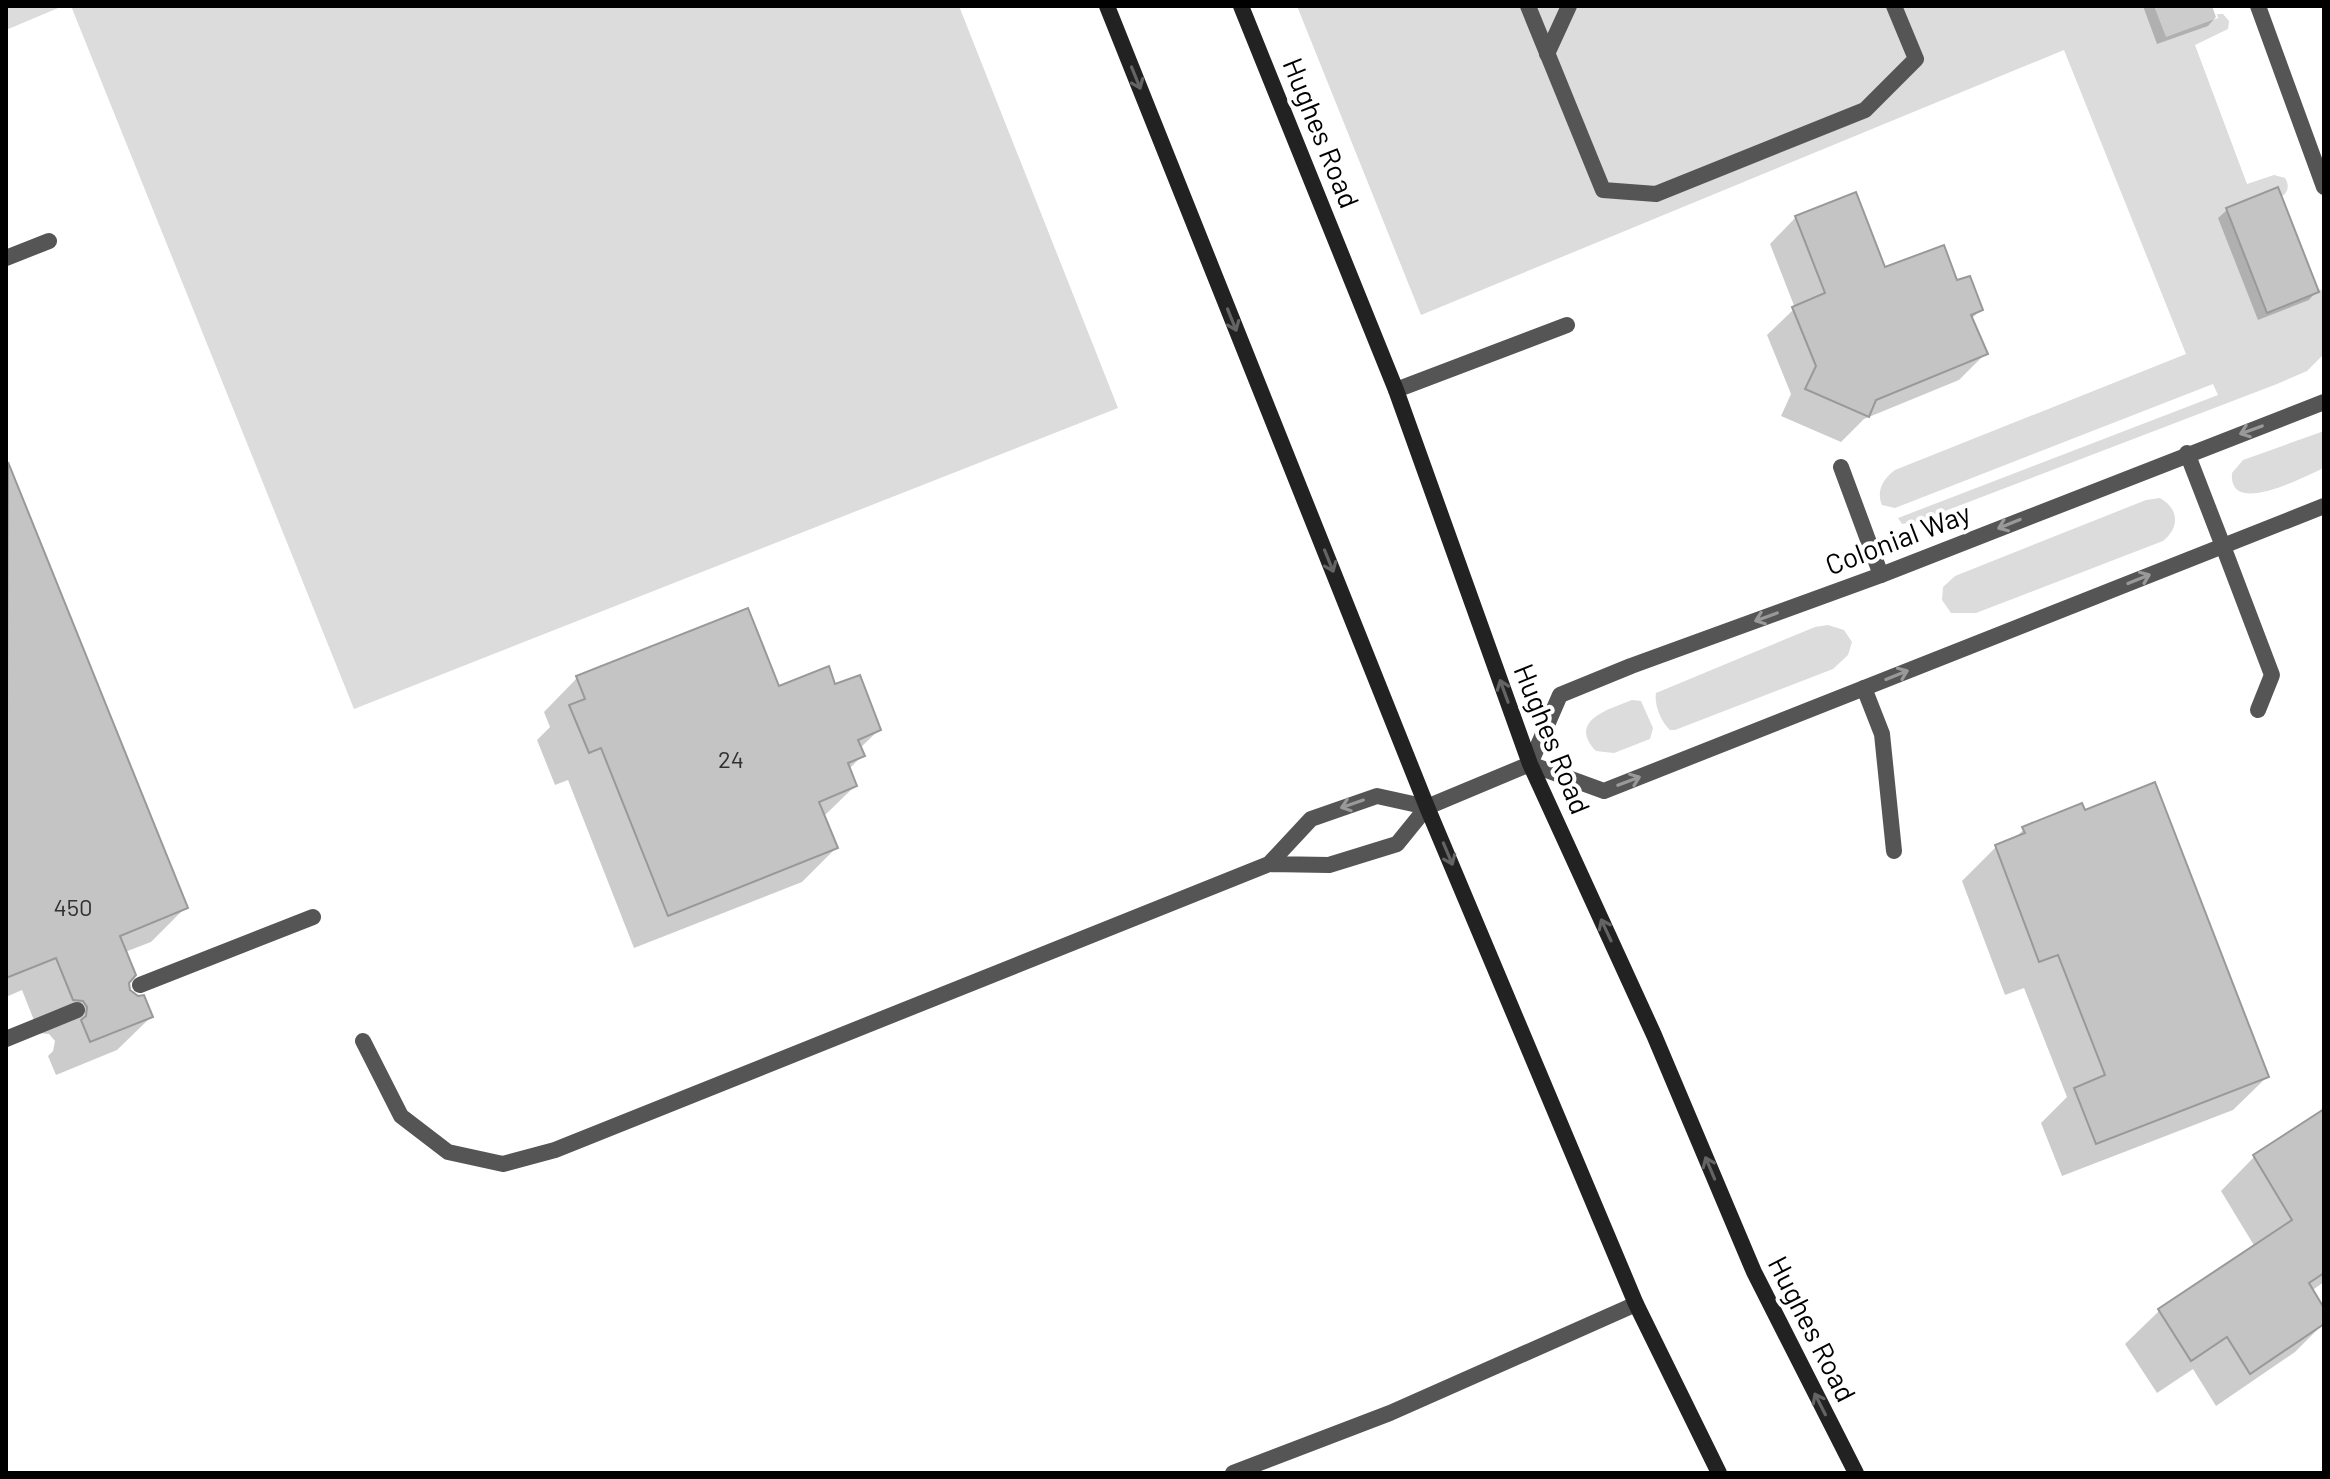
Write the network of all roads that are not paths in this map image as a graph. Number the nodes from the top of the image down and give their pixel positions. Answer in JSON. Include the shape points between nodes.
{"nodes":[{"id":1,"x":1107,"y":6,"type":"edge"},
{"id":2,"x":1241,"y":6,"type":"edge"},
{"id":3,"x":1528,"y":6,"type":"edge"},
{"id":4,"x":1569,"y":6,"type":"edge"},
{"id":5,"x":1894,"y":6,"type":"edge"},
{"id":6,"x":2258,"y":6,"type":"edge"},
{"id":7,"x":1547,"y":54,"type":"junction"},
{"id":8,"x":2324,"y":187,"type":"edge"},
{"id":9,"x":49,"y":241,"type":"dead end"},
{"id":10,"x":6,"y":258,"type":"edge"},
{"id":11,"x":1567,"y":325,"type":"dead end"},
{"id":12,"x":1396,"y":390,"type":"junction"},
{"id":13,"x":2324,"y":402,"type":"edge"},
{"id":14,"x":2187,"y":453,"type":"junction"},
{"id":15,"x":1841,"y":467,"type":"dead end"},
{"id":16,"x":2324,"y":506,"type":"edge"},
{"id":17,"x":2223,"y":546,"type":"junction"},
{"id":18,"x":1881,"y":575,"type":"junction"},
{"id":19,"x":1864,"y":688,"type":"junction"},
{"id":20,"x":2258,"y":710,"type":"dead end"},
{"id":21,"x":1530,"y":764,"type":"junction"},
{"id":22,"x":1427,"y":807,"type":"junction"},
{"id":23,"x":1894,"y":851,"type":"dead end"},
{"id":24,"x":1269,"y":864,"type":"junction"},
{"id":25,"x":313,"y":917,"type":"dead end"},
{"id":26,"x":140,"y":985,"type":"dead end"},
{"id":27,"x":77,"y":1010,"type":"dead end"},
{"id":28,"x":6,"y":1039,"type":"edge"},
{"id":29,"x":363,"y":1041,"type":"dead end"},
{"id":30,"x":1636,"y":1304,"type":"junction"},
{"id":31,"x":1233,"y":1473,"type":"edge"},
{"id":32,"x":1719,"y":1473,"type":"edge"},
{"id":33,"x":1856,"y":1473,"type":"edge"}],
"edges":[{"from":1,"to":22,"type":"main road","one_way":true},
{"from":2,"to":12,"type":"main road","name":"Hughes Road"},
{"from":3,"to":7,"type":"street"},
{"from":4,"to":7,"type":"street"},
{"from":5,"to":7,"type":"street","via":[[1916,59],[1865,110],[1656,194],[1603,190]]},
{"from":6,"to":8,"type":"street"},
{"from":9,"to":10,"type":"street"},
{"from":11,"to":12,"type":"street"},
{"from":21,"to":12,"type":"main road","name":"Hughes Road","one_way":true},
{"from":13,"to":14,"type":"street","name":"Colonial Way","one_way":true},
{"from":14,"to":17,"type":"street"},
{"from":14,"to":18,"type":"street","name":"Colonial Way","one_way":true},
{"from":15,"to":18,"type":"street"},
{"from":16,"to":17,"type":"street"},
{"from":19,"to":17,"type":"street","one_way":true},
{"from":17,"to":20,"type":"street","via":[[2272,675]]},
{"from":18,"to":21,"type":"street","name":"Colonial Way","one_way":true,"via":[[1560,695]]},
{"from":21,"to":19,"type":"street","one_way":true,"via":[[1604,791]]},
{"from":19,"to":23,"type":"street","via":[[1882,734]]},
{"from":21,"to":22,"type":"street"},
{"from":33,"to":21,"type":"main road","name":"Hughes Road","one_way":true,"via":[[1754,1272],[1654,1035]]},
{"from":22,"to":24,"type":"street","via":[[1397,844],[1329,865]]},
{"from":22,"to":24,"type":"street","one_way":true,"via":[[1377,796],[1311,819]]},
{"from":22,"to":30,"type":"main road","one_way":true},
{"from":24,"to":29,"type":"street","via":[[555,1150],[503,1164],[448,1152],[401,1116]]},
{"from":25,"to":26,"type":"street"},
{"from":27,"to":28,"type":"street"},
{"from":30,"to":31,"type":"street","via":[[1390,1413]]},
{"from":30,"to":32,"type":"main road"}]}
